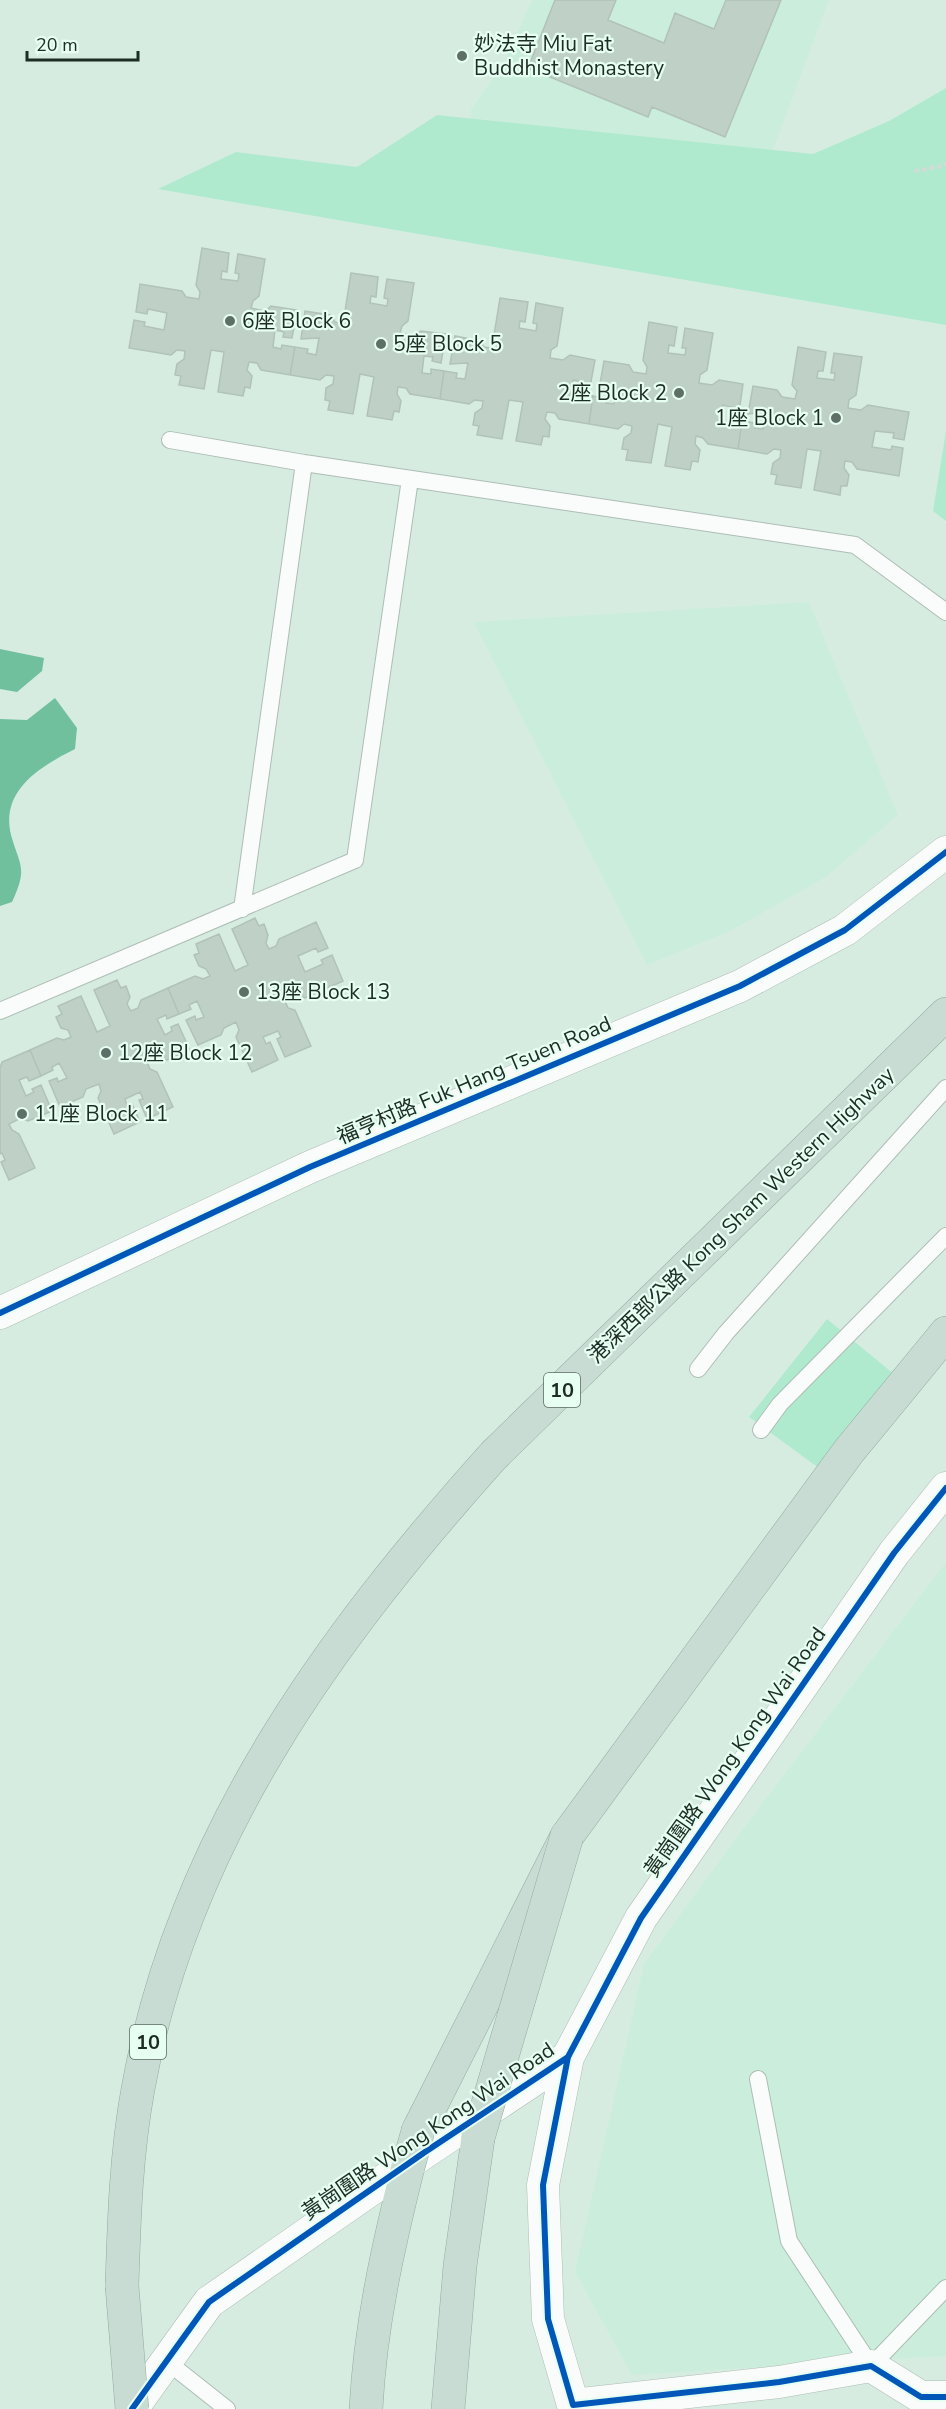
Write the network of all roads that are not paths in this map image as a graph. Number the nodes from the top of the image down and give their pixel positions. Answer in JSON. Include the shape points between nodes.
{"nodes":[{"id":1,"x":170,"y":440,"type":"dead end"},
{"id":2,"x":304,"y":463,"type":"junction"},
{"id":3,"x":410,"y":479,"type":"junction"},
{"id":4,"x":946,"y":612,"type":"edge"},
{"id":5,"x":943,"y":860,"type":"edge"},
{"id":6,"x":242,"y":909,"type":"junction"},
{"id":7,"x":0,"y":1011,"type":"edge"},
{"id":8,"x":946,"y":1014,"type":"edge"},
{"id":9,"x":946,"y":1088,"type":"edge"},
{"id":10,"x":946,"y":1236,"type":"edge"},
{"id":11,"x":0,"y":1313,"type":"edge"},
{"id":12,"x":946,"y":1333,"type":"edge"},
{"id":13,"x":698,"y":1369,"type":"dead end"},
{"id":14,"x":760,"y":1430,"type":"dead end"},
{"id":15,"x":946,"y":1488,"type":"edge"},
{"id":16,"x":567,"y":1836,"type":"junction"},
{"id":17,"x":568,"y":2057,"type":"junction"},
{"id":18,"x":758,"y":2079,"type":"dead end"},
{"id":19,"x":946,"y":2288,"type":"edge"},
{"id":20,"x":165,"y":2360,"type":"junction"},
{"id":21,"x":871,"y":2366,"type":"junction"},
{"id":22,"x":928,"y":2401,"type":"edge"},
{"id":23,"x":574,"y":2407,"type":"edge"},
{"id":24,"x":132,"y":2409,"type":"edge"},
{"id":25,"x":227,"y":2409,"type":"edge"},
{"id":26,"x":366,"y":2409,"type":"edge"},
{"id":27,"x":448,"y":2409,"type":"edge"}],
"edges":[{"from":1,"to":2,"type":"lane"},
{"from":2,"to":3,"type":"lane"},
{"from":2,"to":6,"type":"lane"},
{"from":3,"to":4,"type":"lane","via":[[855,545]]},
{"from":3,"to":6,"type":"lane","via":[[355,860]]},
{"from":5,"to":11,"type":"street","name":"福亨村路 Fuk Hang Tsuen Road","via":[[845,930],[740,986],[310,1167]]},
{"from":6,"to":7,"type":"lane"},
{"from":8,"to":24,"type":"highway","name":"港深西部公路 Kong Sham Western Highway","number":"10","bridge":true,"via":[[494,1455],[358,1615],[260,1762],[206,1869],[185,1922],[158,2006],[138,2090],[128,2164],[123,2275]]},
{"from":9,"to":13,"type":"lane"},
{"from":10,"to":14,"type":"lane","via":[[780,1404]]},
{"from":12,"to":16,"type":"highway","via":[[849,1451]]},
{"from":15,"to":17,"type":"street","name":"黃崗圍路 Wong Kong Wai Road","via":[[894,1552],[640,1918]]},
{"from":16,"to":26,"type":"highway","bridge":true,"via":[[418,2131],[378,2301]]},
{"from":16,"to":27,"type":"highway","bridge":true,"via":[[478,2138],[460,2266]]},
{"from":17,"to":20,"type":"street","name":"黃崗圍路 Wong Kong Wai Road","via":[[209,2301]]},
{"from":17,"to":23,"type":"street","via":[[543,2185],[548,2319]]},
{"from":18,"to":21,"type":"lane","via":[[789,2241]]},
{"from":19,"to":21,"type":"lane"},
{"from":20,"to":24,"type":"street","name":"黃崗圍路 Wong Kong Wai Road"},
{"from":20,"to":25,"type":"lane"},
{"from":21,"to":22,"type":"street"},
{"from":21,"to":23,"type":"street","via":[[779,2382]]}]}
